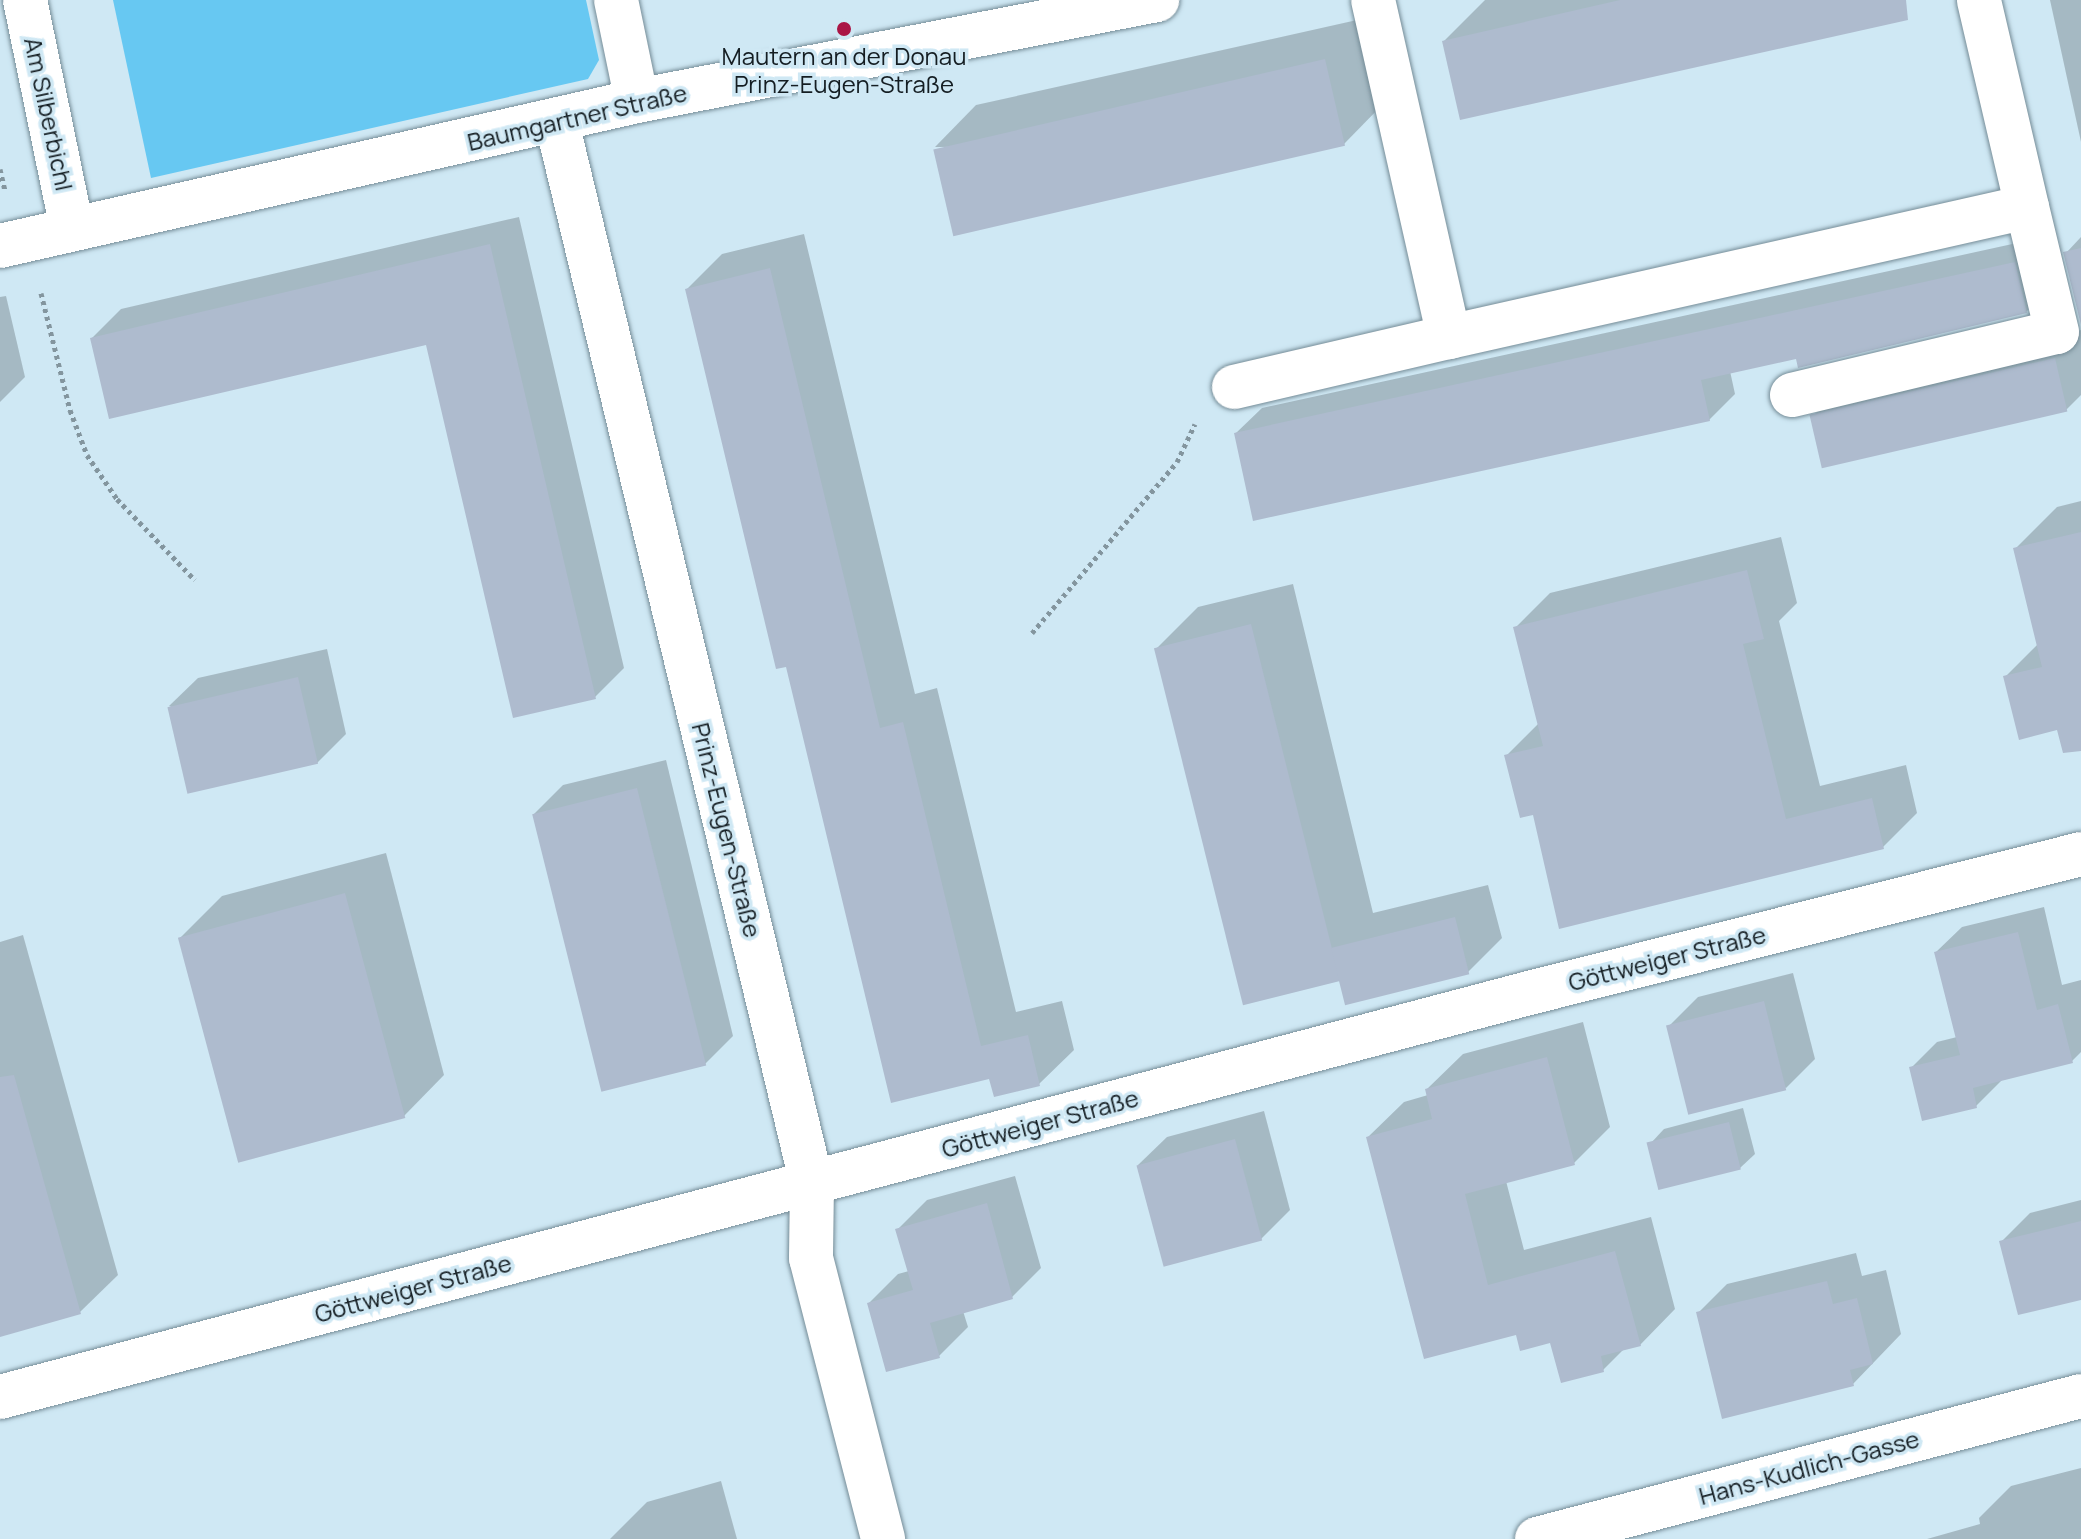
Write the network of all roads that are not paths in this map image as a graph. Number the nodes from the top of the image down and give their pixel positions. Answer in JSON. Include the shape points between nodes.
{"nodes":[{"id":1,"x":25,"y":0,"type":"edge"},
{"id":2,"x":616,"y":0,"type":"edge"},
{"id":3,"x":1373,"y":0,"type":"edge"},
{"id":4,"x":1979,"y":0,"type":"edge"},
{"id":5,"x":1151,"y":1,"type":"edge"},
{"id":6,"x":637,"y":101,"type":"junction"},
{"id":7,"x":557,"y":123,"type":"junction"},
{"id":8,"x":2027,"y":207,"type":"junction"},
{"id":9,"x":72,"y":229,"type":"junction"},
{"id":10,"x":0,"y":246,"type":"edge"},
{"id":11,"x":1449,"y":337,"type":"junction"},
{"id":12,"x":1234,"y":387,"type":"road end"},
{"id":13,"x":1792,"y":395,"type":"dead end"},
{"id":14,"x":2081,"y":854,"type":"edge"},
{"id":15,"x":812,"y":1184,"type":"junction"},
{"id":16,"x":2081,"y":1396,"type":"edge"},
{"id":17,"x":0,"y":1397,"type":"edge"},
{"id":18,"x":883,"y":1539,"type":"edge"},
{"id":19,"x":1537,"y":1539,"type":"edge"}],
"edges":[{"from":1,"to":9,"type":"street","name":"Am Silberbichl"},
{"from":2,"to":6,"type":"street"},
{"from":3,"to":11,"type":"street"},
{"from":4,"to":8,"type":"street"},
{"from":5,"to":6,"type":"street","name":"Baumgartner Straße"},
{"from":6,"to":7,"type":"street","name":"Baumgartner Straße"},
{"from":7,"to":9,"type":"street","name":"Baumgartner Straße"},
{"from":7,"to":15,"type":"street","name":"Prinz-Eugen-Straße"},
{"from":8,"to":11,"type":"street"},
{"from":8,"to":13,"type":"street","via":[[2057,332]]},
{"from":9,"to":10,"type":"street","name":"Baumgartner Straße"},
{"from":11,"to":12,"type":"street"},
{"from":14,"to":15,"type":"street","name":"Göttweiger Straße","via":[[1529,993]]},
{"from":15,"to":17,"type":"street","name":"Göttweiger Straße"},
{"from":15,"to":18,"type":"street","name":"Prinz-Eugen-Straße","via":[[811,1258]]},
{"from":16,"to":19,"type":"street","name":"Hans-Kudlich-Gasse"}]}
